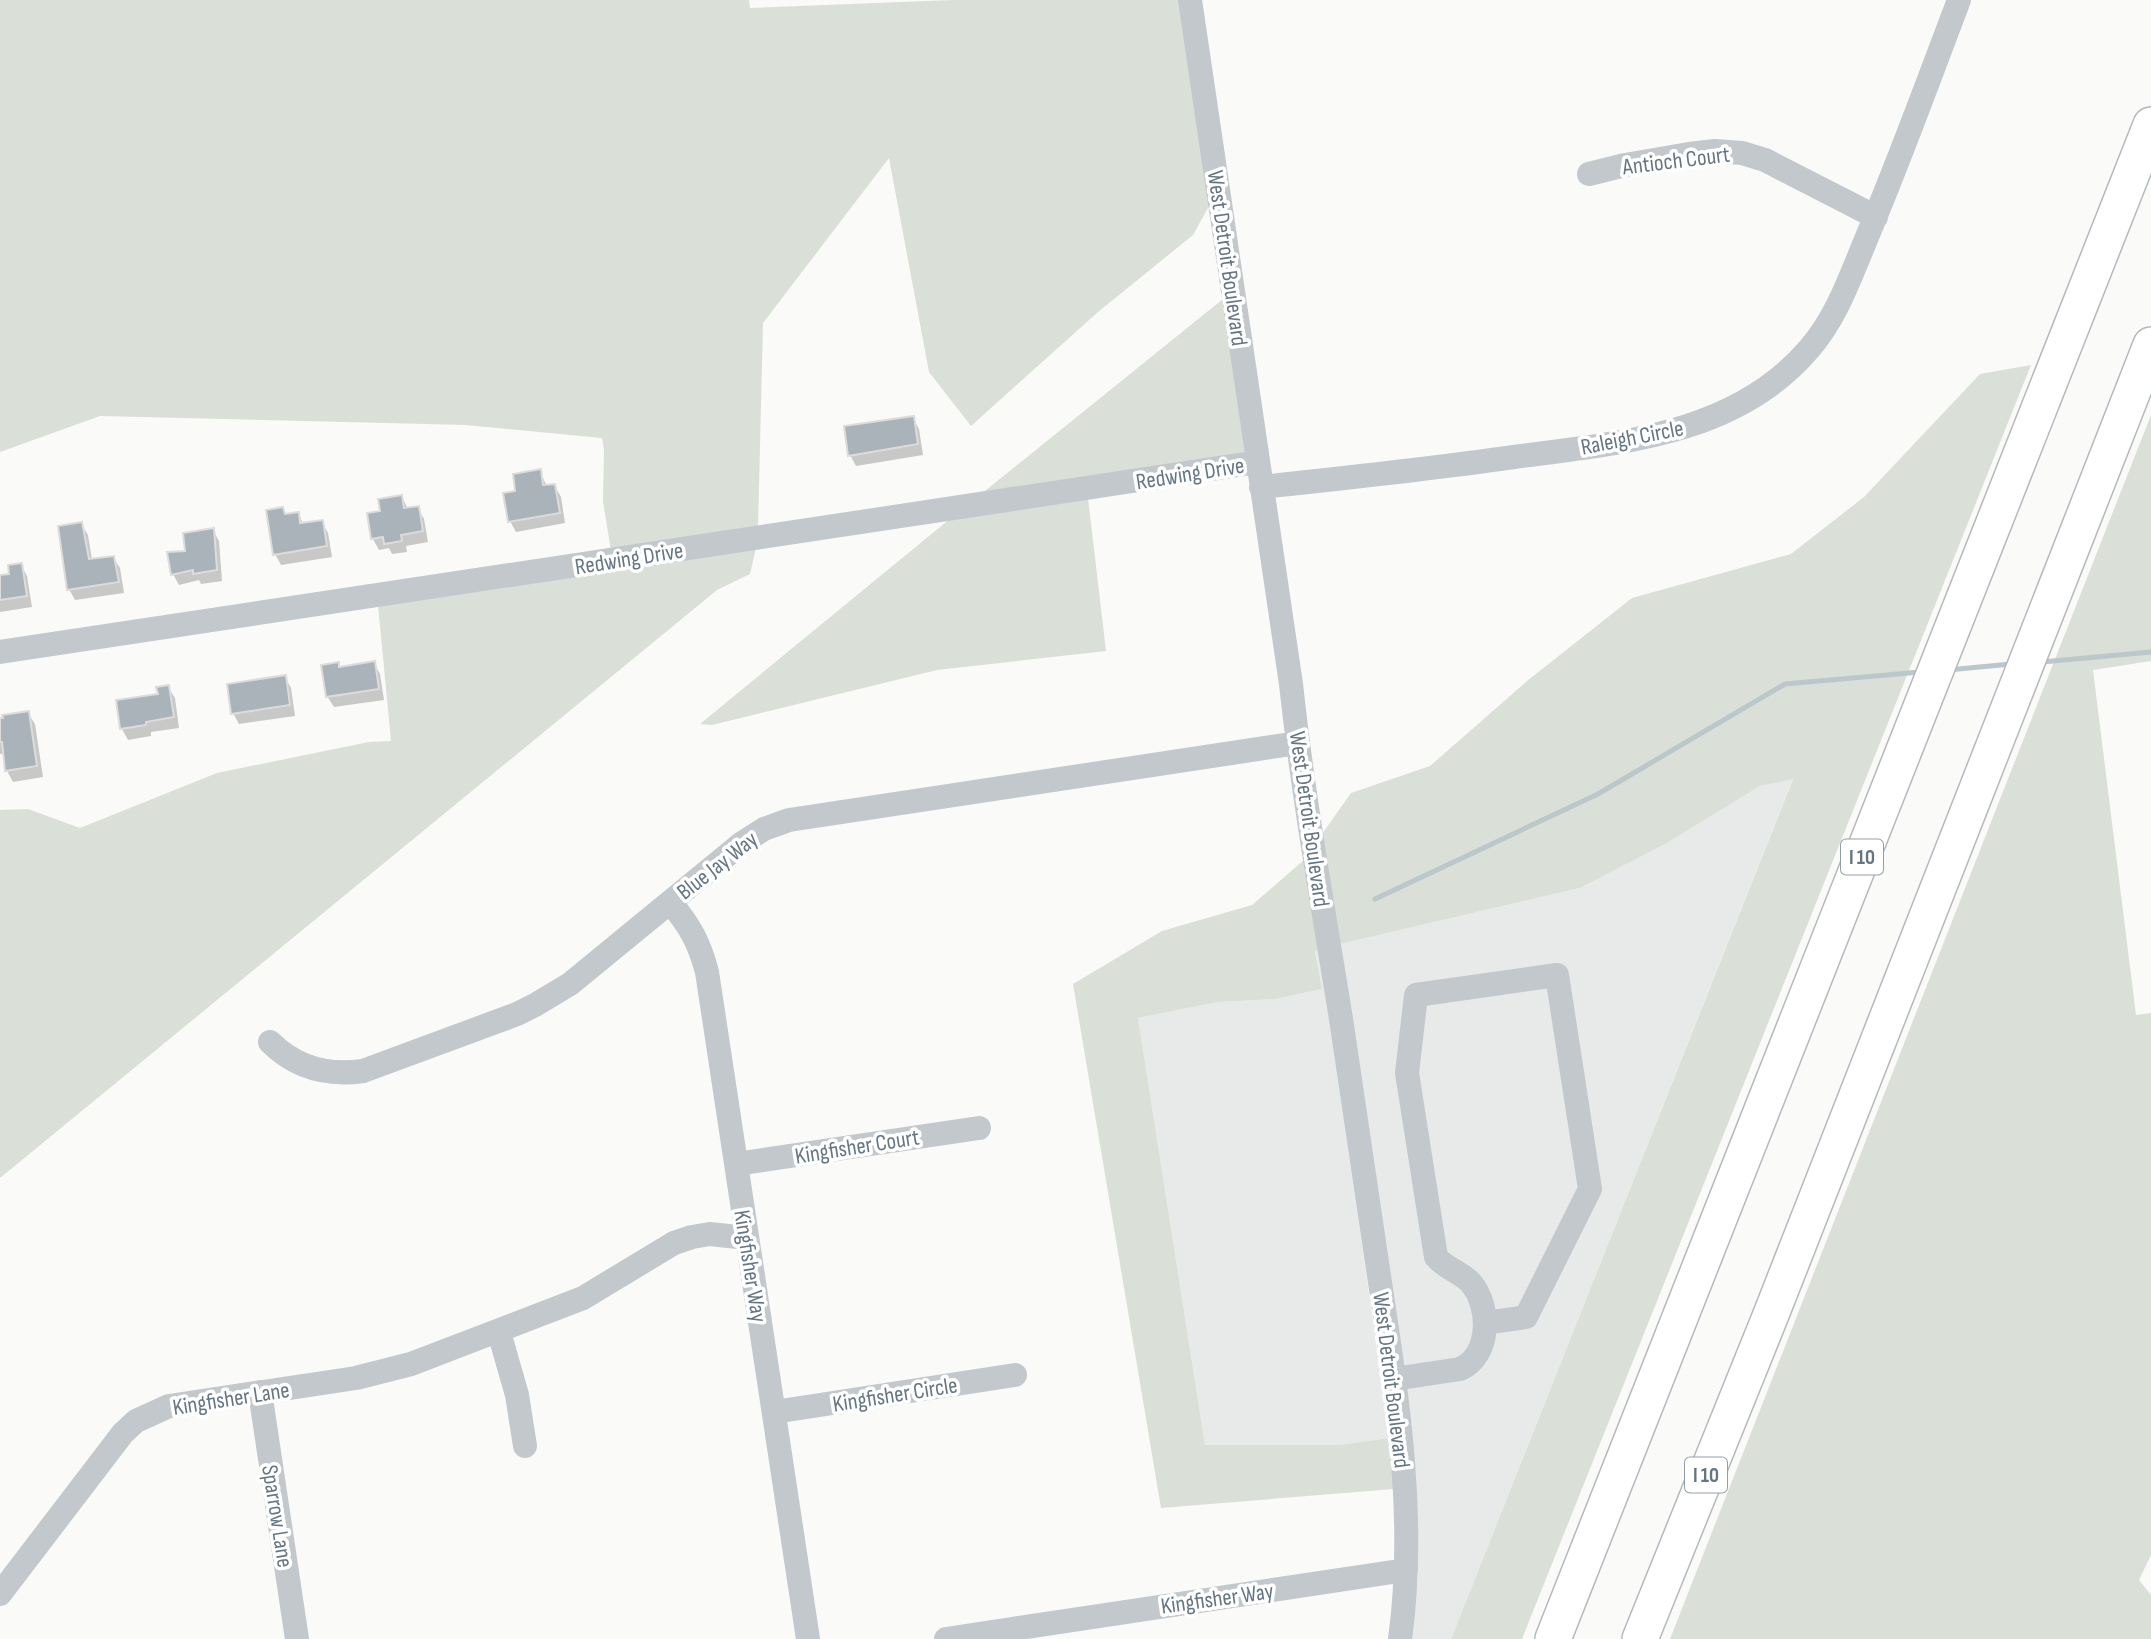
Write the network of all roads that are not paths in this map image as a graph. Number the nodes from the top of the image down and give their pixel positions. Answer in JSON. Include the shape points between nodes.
{"nodes":[{"id":1,"x":1190,"y":0,"type":"edge"},
{"id":2,"x":1959,"y":0,"type":"edge"},
{"id":3,"x":2151,"y":125,"type":"edge"},
{"id":4,"x":1588,"y":174,"type":"dead end"},
{"id":5,"x":1876,"y":217,"type":"junction"},
{"id":6,"x":2151,"y":345,"type":"edge"},
{"id":7,"x":1258,"y":462,"type":"junction"},
{"id":8,"x":1261,"y":487,"type":"junction"},
{"id":9,"x":0,"y":652,"type":"edge"},
{"id":10,"x":1298,"y":743,"type":"junction"},
{"id":11,"x":670,"y":902,"type":"junction"},
{"id":12,"x":270,"y":1042,"type":"dead end"},
{"id":13,"x":979,"y":1128,"type":"dead end"},
{"id":14,"x":736,"y":1164,"type":"junction"},
{"id":15,"x":747,"y":1238,"type":"junction"},
{"id":16,"x":1485,"y":1323,"type":"junction"},
{"id":17,"x":499,"y":1332,"type":"junction"},
{"id":18,"x":1015,"y":1375,"type":"dead end"},
{"id":19,"x":1394,"y":1379,"type":"junction"},
{"id":20,"x":260,"y":1392,"type":"junction"},
{"id":21,"x":774,"y":1412,"type":"junction"},
{"id":22,"x":525,"y":1446,"type":"dead end"},
{"id":23,"x":1406,"y":1570,"type":"junction"},
{"id":24,"x":0,"y":1594,"type":"edge"},
{"id":25,"x":297,"y":1639,"type":"edge"},
{"id":26,"x":808,"y":1639,"type":"edge"},
{"id":27,"x":946,"y":1639,"type":"edge"},
{"id":28,"x":1400,"y":1639,"type":"edge"},
{"id":29,"x":1553,"y":1639,"type":"edge"},
{"id":30,"x":1640,"y":1639,"type":"edge"}],
"edges":[{"from":1,"to":7,"type":"street","name":"West Detroit Boulevard"},
{"from":2,"to":5,"type":"street","name":"Raleigh Circle"},
{"from":3,"to":29,"type":"highway","number":"I 10"},
{"from":4,"to":5,"type":"street","name":"Antioch Court","via":[[1689,154],[1742,153],[1765,160]]},
{"from":5,"to":8,"type":"street","name":"Raleigh Circle","via":[[1841,299],[1811,348],[1784,376],[1700,423],[1625,442]]},
{"from":6,"to":30,"type":"highway","number":"I 10"},
{"from":7,"to":8,"type":"street","name":"West Detroit Boulevard"},
{"from":7,"to":9,"type":"street","name":"Redwing Drive"},
{"from":8,"to":10,"type":"street","name":"West Detroit Boulevard"},
{"from":10,"to":11,"type":"street","name":"Blue Jay Way","via":[[789,820],[742,843]]},
{"from":10,"to":19,"type":"street","name":"West Detroit Boulevard"},
{"from":11,"to":12,"type":"street","name":"Blue Jay Way","via":[[570,984],[535,1006],[363,1071],[313,1069]]},
{"from":11,"to":14,"type":"street","name":"Kingfisher Way","via":[[690,925],[708,972]]},
{"from":13,"to":14,"type":"street","name":"Kingfisher Court"},
{"from":14,"to":15,"type":"street","name":"Kingfisher Way"},
{"from":15,"to":17,"type":"street","name":"Kingfisher Lane","via":[[710,1234],[674,1243],[583,1298]]},
{"from":15,"to":21,"type":"street","name":"Kingfisher Way"},
{"from":16,"to":16,"type":"street","via":[[1472,1284],[1436,1257],[1407,1073],[1416,995],[1557,975],[1590,1189],[1526,1317]]},
{"from":16,"to":19,"type":"street","via":[[1481,1349],[1470,1364]]},
{"from":17,"to":20,"type":"street","name":"Kingfisher Lane","via":[[400,1367]]},
{"from":17,"to":22,"type":"street","via":[[517,1395]]},
{"from":18,"to":21,"type":"street","name":"Kingfisher Circle"},
{"from":19,"to":23,"type":"street","name":"West Detroit Boulevard","via":[[1404,1464]]},
{"from":20,"to":24,"type":"street","name":"Kingfisher Lane","via":[[169,1406],[136,1421]]},
{"from":20,"to":25,"type":"street","name":"Sparrow Lane"},
{"from":21,"to":26,"type":"street","name":"Kingfisher Way"},
{"from":23,"to":27,"type":"street","name":"Kingfisher Way"},
{"from":23,"to":28,"type":"street","name":"West Detroit Boulevard"}]}
